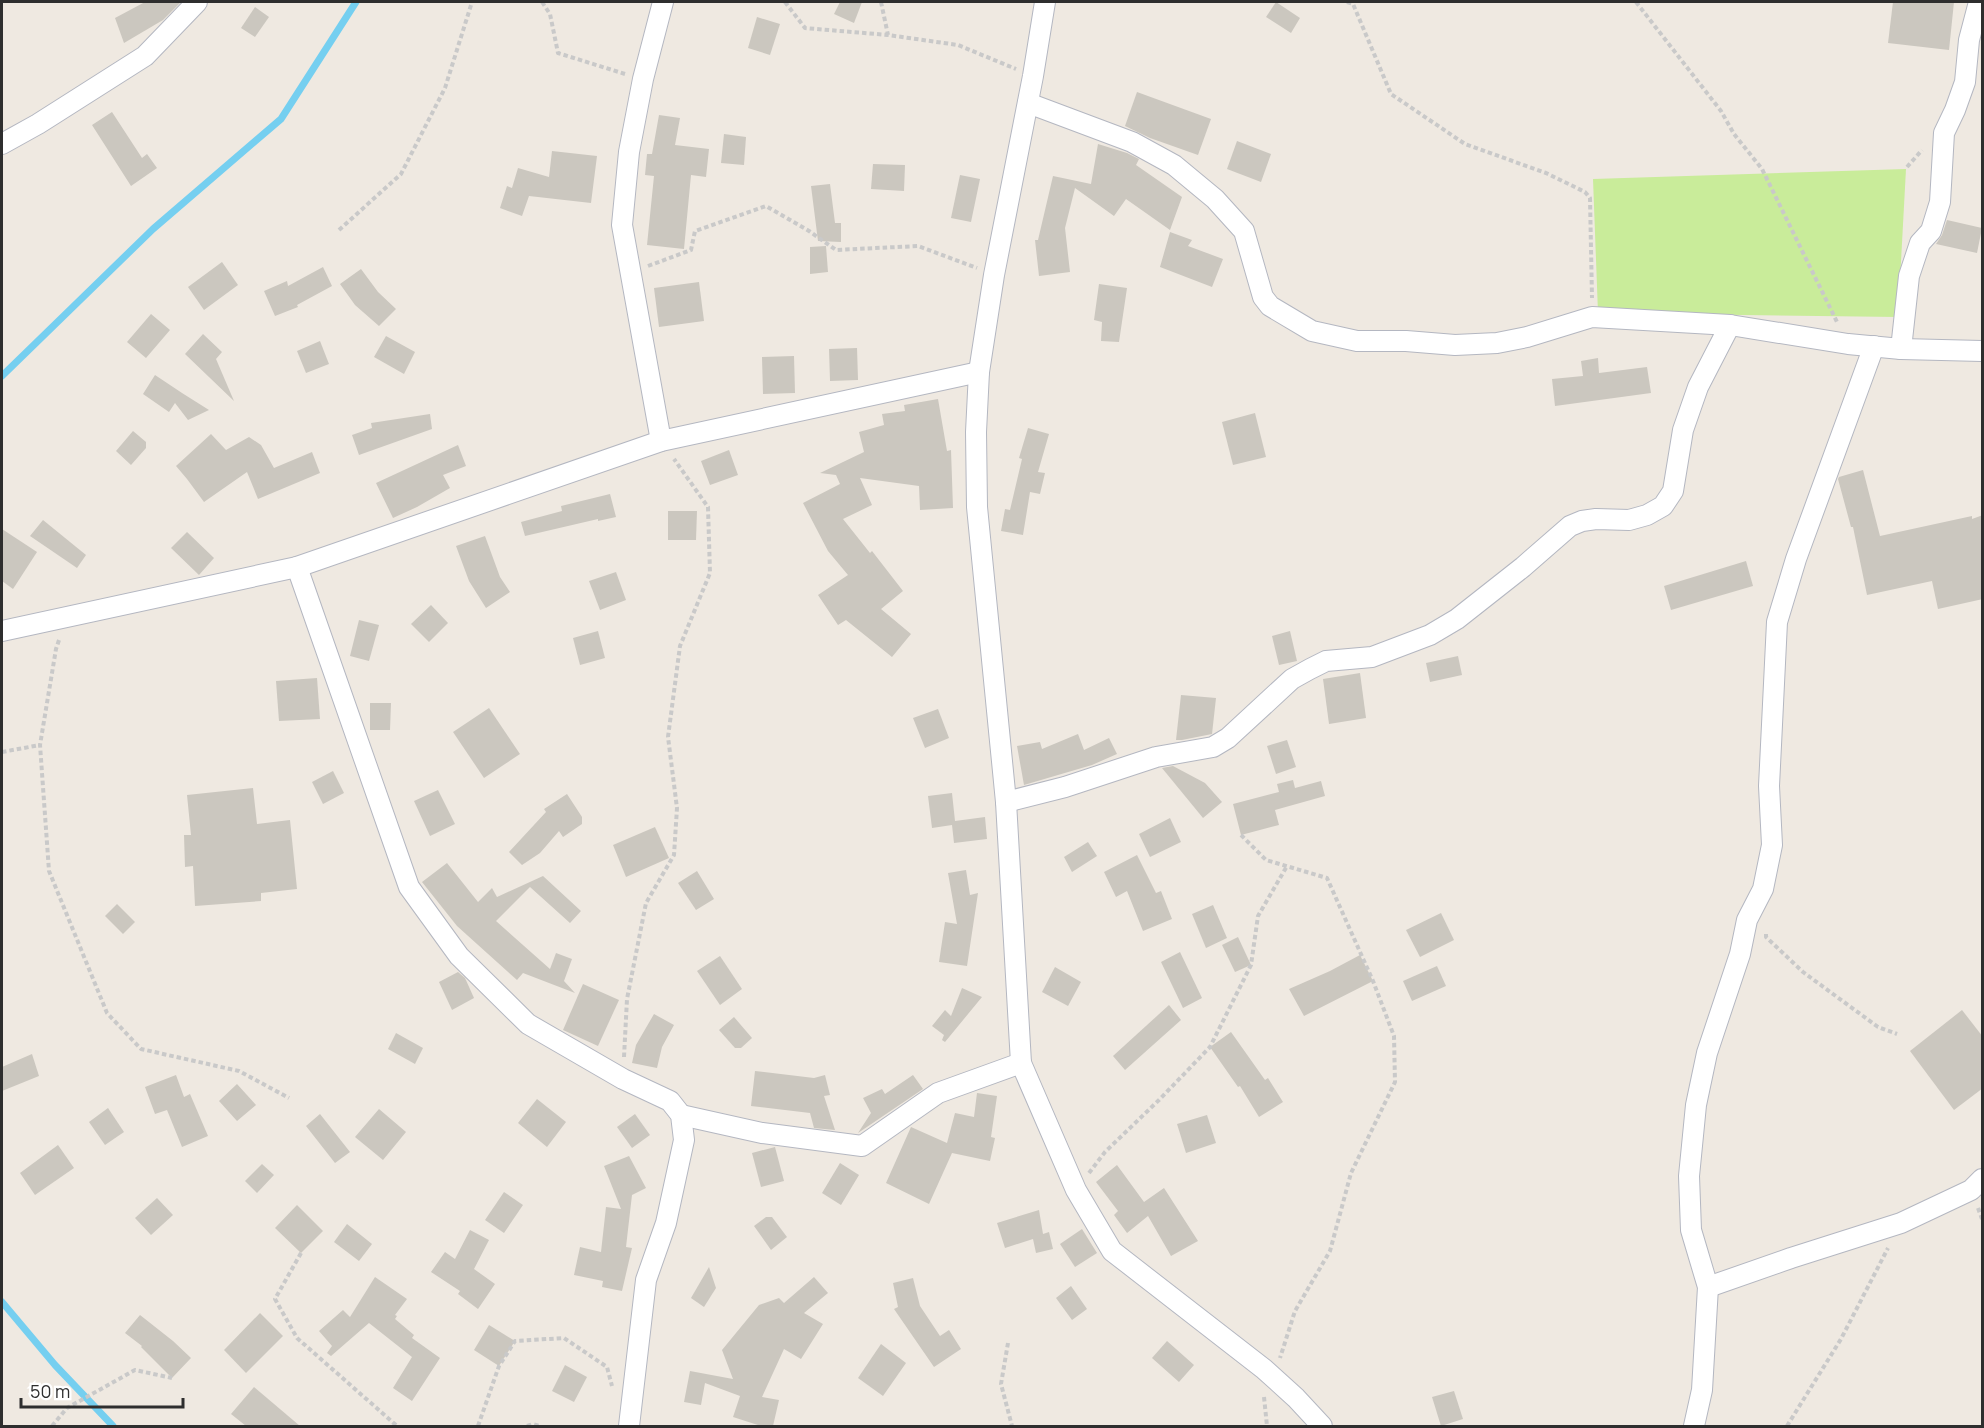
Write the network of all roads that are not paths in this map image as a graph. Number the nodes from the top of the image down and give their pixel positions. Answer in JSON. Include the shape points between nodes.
{"nodes":[{"id":1,"x":196,"y":2,"type":"edge"},
{"id":2,"x":663,"y":2,"type":"edge"},
{"id":3,"x":1044,"y":2,"type":"edge"},
{"id":4,"x":1979,"y":2,"type":"edge"},
{"id":5,"x":1028,"y":103,"type":"junction"},
{"id":6,"x":2,"y":144,"type":"edge"},
{"id":7,"x":1730,"y":325,"type":"junction"},
{"id":8,"x":1874,"y":346,"type":"junction"},
{"id":9,"x":1901,"y":349,"type":"junction"},
{"id":10,"x":1983,"y":351,"type":"edge"},
{"id":11,"x":979,"y":372,"type":"junction"},
{"id":12,"x":661,"y":441,"type":"junction"},
{"id":13,"x":297,"y":567,"type":"junction"},
{"id":14,"x":2,"y":631,"type":"edge"},
{"id":15,"x":1006,"y":802,"type":"junction"},
{"id":16,"x":1021,"y":1063,"type":"junction"},
{"id":17,"x":681,"y":1115,"type":"junction"},
{"id":18,"x":1983,"y":1179,"type":"edge"},
{"id":19,"x":1708,"y":1287,"type":"junction"},
{"id":20,"x":629,"y":1426,"type":"edge"},
{"id":21,"x":1322,"y":1426,"type":"edge"},
{"id":22,"x":1694,"y":1426,"type":"edge"}],
"edges":[{"from":1,"to":6,"type":"street","via":[[145,56]]},
{"from":2,"to":12,"type":"street","via":[[643,80],[622,225]]},
{"from":3,"to":5,"type":"street"},
{"from":4,"to":9,"type":"street","via":[[1969,40],[1965,82],[1944,133],[1940,202],[1909,276]]},
{"from":5,"to":7,"type":"street","via":[[1132,142],[1174,165],[1215,199],[1244,231],[1263,297],[1270,306],[1312,331],[1357,341],[1455,345],[1527,337],[1592,316]]},
{"from":5,"to":11,"type":"street"},
{"from":7,"to":8,"type":"street"},
{"from":7,"to":15,"type":"street","via":[[1698,387],[1683,430],[1673,492],[1663,506],[1629,520],[1596,519],[1570,526],[1457,619],[1430,635],[1372,657],[1326,661],[1310,669],[1292,679],[1213,747],[1156,757]]},
{"from":8,"to":9,"type":"street"},
{"from":8,"to":19,"type":"street","via":[[1777,622],[1769,786],[1772,845],[1763,889],[1747,921],[1707,1053],[1696,1105],[1689,1176],[1691,1230]]},
{"from":9,"to":10,"type":"street"},
{"from":11,"to":12,"type":"street"},
{"from":11,"to":15,"type":"street","via":[[978,507]]},
{"from":12,"to":13,"type":"street"},
{"from":13,"to":14,"type":"street"},
{"from":13,"to":17,"type":"street","via":[[409,887],[459,956],[528,1024],[623,1079],[670,1101]]},
{"from":15,"to":16,"type":"street"},
{"from":16,"to":17,"type":"street","via":[[938,1094],[862,1146],[762,1134]]},
{"from":16,"to":21,"type":"street","via":[[1076,1190],[1112,1251],[1264,1369]]},
{"from":17,"to":20,"type":"street","via":[[684,1140],[666,1223],[646,1280]]},
{"from":18,"to":19,"type":"street","via":[[1971,1190],[1901,1223]]},
{"from":19,"to":22,"type":"street","via":[[1702,1390]]}]}
